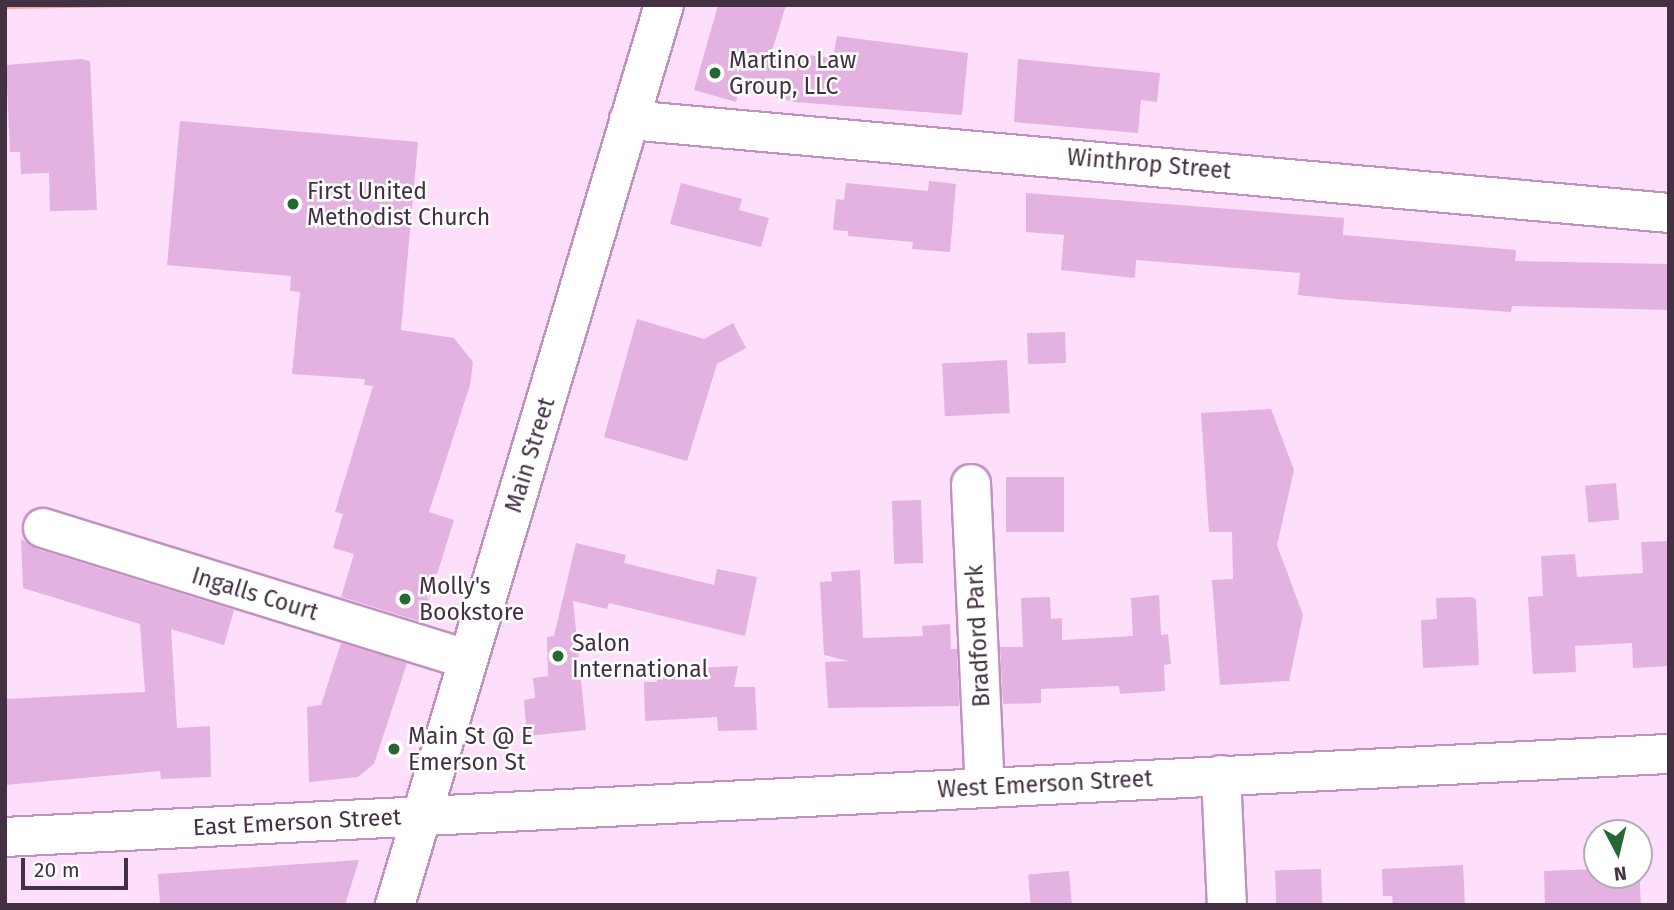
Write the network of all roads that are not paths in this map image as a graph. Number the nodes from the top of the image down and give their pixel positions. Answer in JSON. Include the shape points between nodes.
{"nodes":[{"id":1,"x":664,"y":5,"type":"edge"},
{"id":2,"x":629,"y":120,"type":"junction"},
{"id":3,"x":1669,"y":213,"type":"edge"},
{"id":4,"x":971,"y":484,"type":"dead end"},
{"id":5,"x":43,"y":528,"type":"dead end"},
{"id":6,"x":467,"y":659,"type":"junction"},
{"id":7,"x":1669,"y":754,"type":"edge"},
{"id":8,"x":1221,"y":775,"type":"junction"},
{"id":9,"x":985,"y":787,"type":"junction"},
{"id":10,"x":421,"y":814,"type":"junction"},
{"id":11,"x":5,"y":837,"type":"edge"},
{"id":12,"x":395,"y":905,"type":"edge"},
{"id":13,"x":1227,"y":905,"type":"edge"}],
"edges":[{"from":1,"to":2,"type":"street","name":"Main Street"},
{"from":2,"to":3,"type":"street","name":"Winthrop Street"},
{"from":2,"to":6,"type":"street","name":"Main Street"},
{"from":4,"to":9,"type":"street","name":"Bradford Park"},
{"from":5,"to":6,"type":"street","name":"Ingalls Court"},
{"from":6,"to":10,"type":"street","name":"Main Street"},
{"from":7,"to":8,"type":"street","name":"West Emerson Street"},
{"from":8,"to":9,"type":"street","name":"West Emerson Street"},
{"from":8,"to":13,"type":"street"},
{"from":9,"to":10,"type":"street","name":"West Emerson Street"},
{"from":10,"to":11,"type":"street","name":"East Emerson Street"},
{"from":10,"to":12,"type":"street","name":"Main Street"}]}
